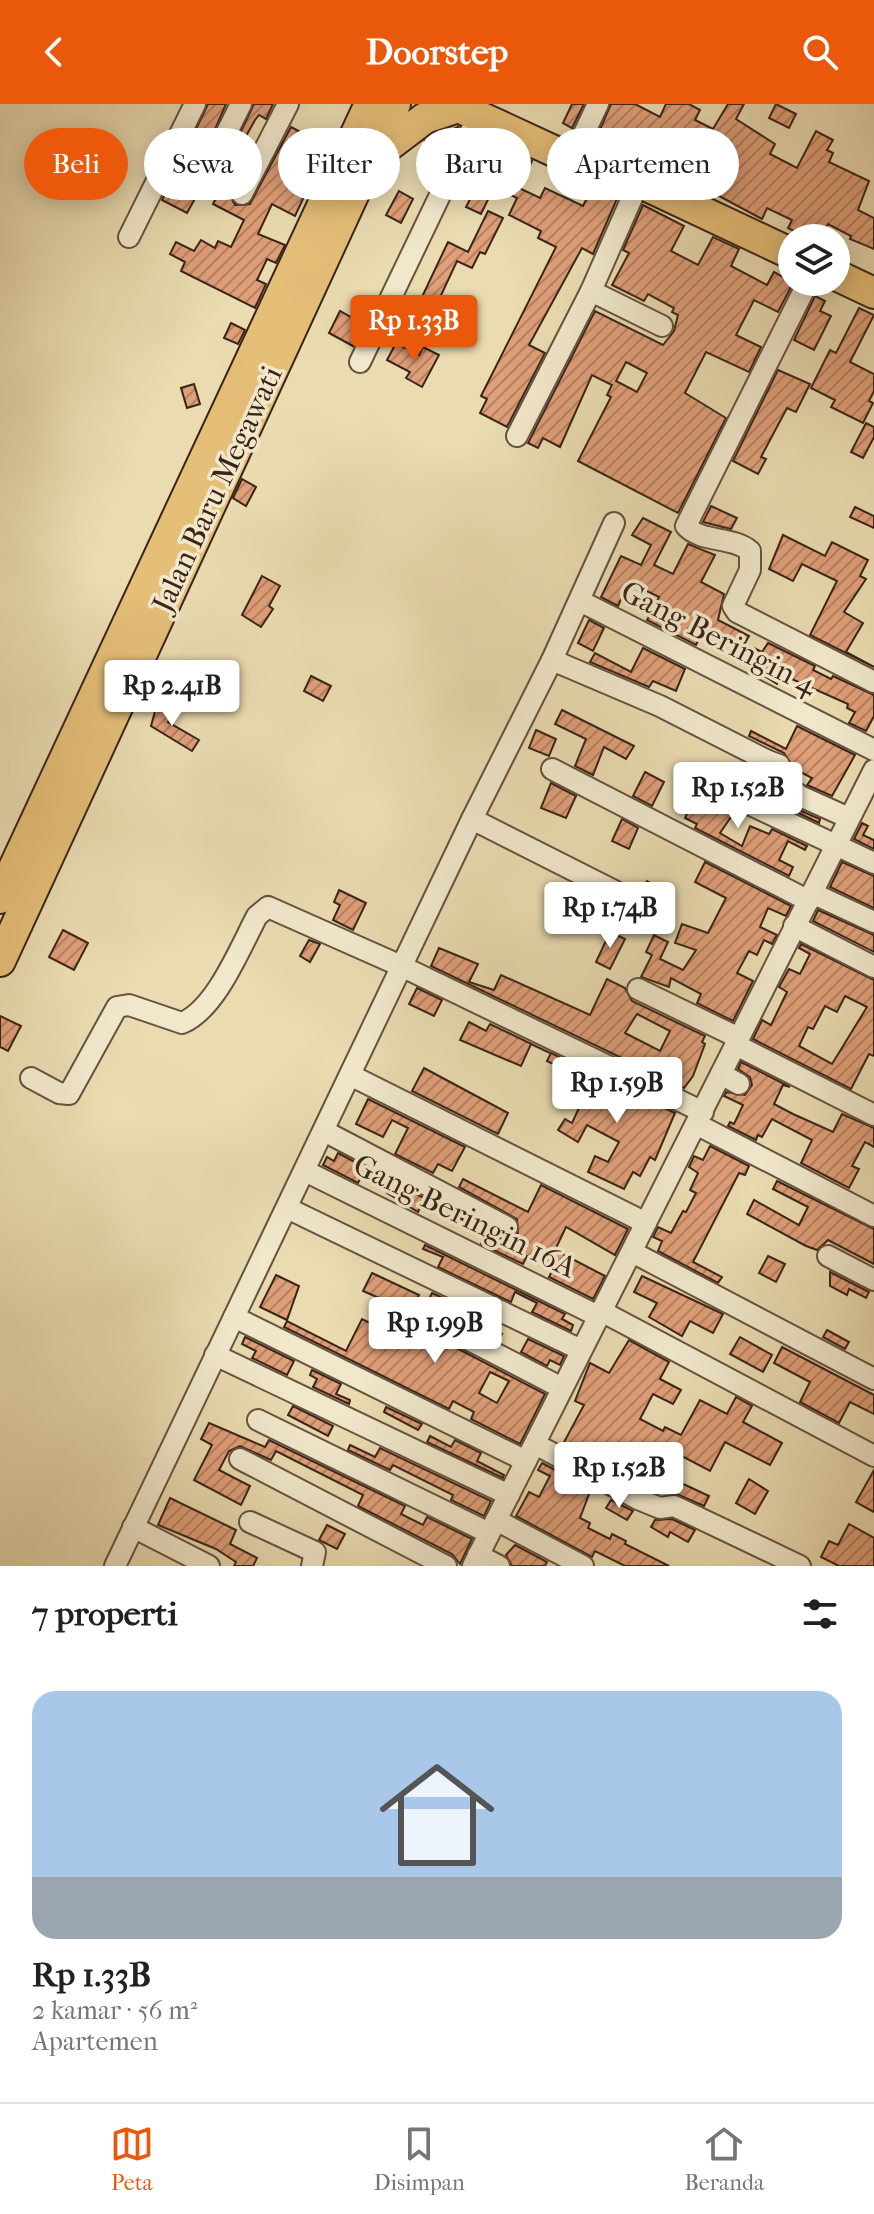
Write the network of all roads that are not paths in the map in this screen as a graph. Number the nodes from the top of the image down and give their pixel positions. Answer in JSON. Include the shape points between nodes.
{"nodes":[{"id":1,"x":195,"y":104,"type":"edge"},
{"id":2,"x":241,"y":104,"type":"edge"},
{"id":3,"x":288,"y":104,"type":"edge"},
{"id":4,"x":351,"y":104,"type":"edge"},
{"id":5,"x":370,"y":104,"type":"edge"},
{"id":6,"x":395,"y":104,"type":"edge"},
{"id":7,"x":598,"y":104,"type":"edge"},
{"id":8,"x":470,"y":108,"type":"edge"},
{"id":9,"x":229,"y":128,"type":"edge"},
{"id":10,"x":353,"y":128,"type":"edge"},
{"id":11,"x":364,"y":128,"type":"edge"},
{"id":12,"x":378,"y":128,"type":"edge"},
{"id":13,"x":587,"y":128,"type":"edge"},
{"id":14,"x":400,"y":132,"type":"edge"},
{"id":15,"x":547,"y":135,"type":"edge"},
{"id":16,"x":547,"y":147,"type":"edge"},
{"id":17,"x":262,"y":155,"type":"edge"},
{"id":18,"x":337,"y":200,"type":"edge"},
{"id":19,"x":631,"y":200,"type":"edge"},
{"id":20,"x":677,"y":200,"type":"edge"},
{"id":21,"x":129,"y":237,"type":"dead end"},
{"id":22,"x":778,"y":247,"type":"edge"},
{"id":23,"x":850,"y":282,"type":"edge"},
{"id":24,"x":591,"y":291,"type":"junction"},
{"id":25,"x":874,"y":293,"type":"edge"},
{"id":26,"x":801,"y":296,"type":"edge"},
{"id":27,"x":662,"y":326,"type":"dead end"},
{"id":28,"x":360,"y":362,"type":"dead end"},
{"id":29,"x":517,"y":436,"type":"dead end"},
{"id":30,"x":614,"y":523,"type":"dead end"},
{"id":31,"x":580,"y":601,"type":"junction"},
{"id":32,"x":129,"y":648,"type":"junction"},
{"id":33,"x":552,"y":660,"type":"junction"},
{"id":34,"x":874,"y":682,"type":"edge"},
{"id":35,"x":874,"y":750,"type":"edge"},
{"id":36,"x":768,"y":761,"type":"junction"},
{"id":37,"x":552,"y":769,"type":"dead end"},
{"id":38,"x":874,"y":770,"type":"edge"},
{"id":39,"x":730,"y":791,"type":"dead end"},
{"id":40,"x":751,"y":805,"type":"junction"},
{"id":41,"x":849,"y":818,"type":"junction"},
{"id":42,"x":472,"y":819,"type":"junction"},
{"id":43,"x":835,"y":845,"type":"junction"},
{"id":44,"x":874,"y":863,"type":"edge"},
{"id":45,"x":810,"y":897,"type":"junction"},
{"id":46,"x":0,"y":898,"type":"edge"},
{"id":47,"x":650,"y":909,"type":"dead end"},
{"id":48,"x":874,"y":922,"type":"edge"},
{"id":49,"x":794,"y":926,"type":"junction"},
{"id":50,"x":0,"y":961,"type":"edge"},
{"id":51,"x":401,"y":966,"type":"junction"},
{"id":52,"x":874,"y":967,"type":"edge"},
{"id":53,"x":638,"y":989,"type":"dead end"},
{"id":54,"x":737,"y":1042,"type":"junction"},
{"id":55,"x":352,"y":1076,"type":"junction"},
{"id":56,"x":31,"y":1078,"type":"dead end"},
{"id":57,"x":874,"y":1115,"type":"edge"},
{"id":58,"x":700,"y":1118,"type":"junction"},
{"id":59,"x":324,"y":1131,"type":"junction"},
{"id":60,"x":305,"y":1171,"type":"junction"},
{"id":61,"x":287,"y":1208,"type":"junction"},
{"id":62,"x":874,"y":1216,"type":"edge"},
{"id":63,"x":646,"y":1223,"type":"junction"},
{"id":64,"x":507,"y":1227,"type":"dead end"},
{"id":65,"x":632,"y":1252,"type":"junction"},
{"id":66,"x":828,"y":1256,"type":"dead end"},
{"id":67,"x":874,"y":1280,"type":"edge"},
{"id":68,"x":600,"y":1313,"type":"junction"},
{"id":69,"x":234,"y":1317,"type":"junction"},
{"id":70,"x":427,"y":1318,"type":"dead end"},
{"id":71,"x":581,"y":1350,"type":"junction"},
{"id":72,"x":215,"y":1355,"type":"junction"},
{"id":73,"x":874,"y":1379,"type":"edge"},
{"id":74,"x":562,"y":1388,"type":"junction"},
{"id":75,"x":258,"y":1420,"type":"dead end"},
{"id":76,"x":530,"y":1452,"type":"junction"},
{"id":77,"x":874,"y":1456,"type":"edge"},
{"id":78,"x":240,"y":1459,"type":"dead end"},
{"id":79,"x":509,"y":1495,"type":"junction"},
{"id":80,"x":250,"y":1522,"type":"dead end"},
{"id":81,"x":493,"y":1526,"type":"junction"},
{"id":82,"x":133,"y":1527,"type":"junction"},
{"id":83,"x":476,"y":1561,"type":"edge"},
{"id":84,"x":115,"y":1566,"type":"edge"},
{"id":85,"x":209,"y":1566,"type":"edge"},
{"id":86,"x":312,"y":1566,"type":"edge"},
{"id":87,"x":446,"y":1566,"type":"edge"},
{"id":88,"x":499,"y":1566,"type":"edge"},
{"id":89,"x":583,"y":1566,"type":"edge"},
{"id":90,"x":800,"y":1566,"type":"edge"}],
"edges":[{"from":1,"to":21,"type":"street"},
{"from":2,"to":9,"type":"street"},
{"from":3,"to":17,"type":"street"},
{"from":4,"to":10,"type":"highway"},
{"from":5,"to":11,"type":"highway","name":"Jalan Baru Megawati"},
{"from":6,"to":12,"type":"highway","name":"Jalan Baru Megawati"},
{"from":7,"to":13,"type":"street"},
{"from":8,"to":14,"type":"highway","via":[[425,118]]},
{"from":8,"to":15,"type":"highway"},
{"from":8,"to":16,"type":"highway"},
{"from":8,"to":28,"type":"street"},
{"from":18,"to":32,"type":"highway","name":"Jalan Baru Megawati"},
{"from":19,"to":24,"type":"street"},
{"from":20,"to":22,"type":"highway"},
{"from":23,"to":25,"type":"highway"},
{"from":24,"to":27,"type":"street"},
{"from":24,"to":29,"type":"street"},
{"from":26,"to":34,"type":"street","via":[[686,526],[695,533],[742,543],[750,551],[750,570],[733,606],[737,612]]},
{"from":30,"to":31,"type":"street"},
{"from":31,"to":33,"type":"street"},
{"from":31,"to":35,"type":"street","name":"Gang Beringin 4"},
{"from":32,"to":46,"type":"highway","name":"Jalan Baru Megawati"},
{"from":32,"to":50,"type":"highway","name":"Jalan Baru Megawati"},
{"from":33,"to":36,"type":"street","via":[[660,706]]},
{"from":33,"to":42,"type":"street"},
{"from":36,"to":40,"type":"street"},
{"from":36,"to":41,"type":"street","via":[[779,765],[781,781],[795,793]]},
{"from":37,"to":45,"type":"street"},
{"from":38,"to":41,"type":"street"},
{"from":39,"to":40,"type":"street"},
{"from":40,"to":43,"type":"street"},
{"from":41,"to":43,"type":"street"},
{"from":42,"to":47,"type":"street"},
{"from":42,"to":51,"type":"street"},
{"from":43,"to":44,"type":"street"},
{"from":43,"to":45,"type":"street"},
{"from":45,"to":48,"type":"street"},
{"from":45,"to":49,"type":"street"},
{"from":49,"to":52,"type":"street"},
{"from":49,"to":54,"type":"street"},
{"from":51,"to":55,"type":"street"},
{"from":51,"to":56,"type":"street","via":[[268,907],[257,916],[211,1001],[192,1019],[182,1023],[129,1005],[117,1007],[69,1094]]},
{"from":51,"to":58,"type":"street"},
{"from":53,"to":54,"type":"street"},
{"from":54,"to":57,"type":"street"},
{"from":54,"to":58,"type":"street","via":[[730,1079]]},
{"from":55,"to":59,"type":"street"},
{"from":55,"to":63,"type":"street"},
{"from":58,"to":62,"type":"street"},
{"from":58,"to":63,"type":"street"},
{"from":59,"to":60,"type":"street"},
{"from":59,"to":64,"type":"street"},
{"from":60,"to":61,"type":"street"},
{"from":60,"to":68,"type":"street","name":"Gang Beringin 16A"},
{"from":61,"to":69,"type":"street"},
{"from":61,"to":71,"type":"street"},
{"from":63,"to":65,"type":"street"},
{"from":65,"to":68,"type":"street"},
{"from":65,"to":73,"type":"street"},
{"from":66,"to":67,"type":"street"},
{"from":68,"to":71,"type":"street"},
{"from":68,"to":77,"type":"street","name":"Gang Beringin 16A"},
{"from":69,"to":72,"type":"street"},
{"from":69,"to":76,"type":"street"},
{"from":70,"to":74,"type":"street"},
{"from":71,"to":74,"type":"street"},
{"from":72,"to":79,"type":"street"},
{"from":72,"to":82,"type":"street"},
{"from":74,"to":76,"type":"street"},
{"from":75,"to":81,"type":"street"},
{"from":76,"to":79,"type":"street"},
{"from":76,"to":90,"type":"street","via":[[660,1508],[674,1506]]},
{"from":78,"to":87,"type":"street"},
{"from":79,"to":81,"type":"street"},
{"from":80,"to":86,"type":"street","via":[[315,1552]]},
{"from":81,"to":83,"type":"street"},
{"from":81,"to":89,"type":"street"},
{"from":82,"to":84,"type":"street"},
{"from":82,"to":85,"type":"street"},
{"from":83,"to":88,"type":"street"}]}
